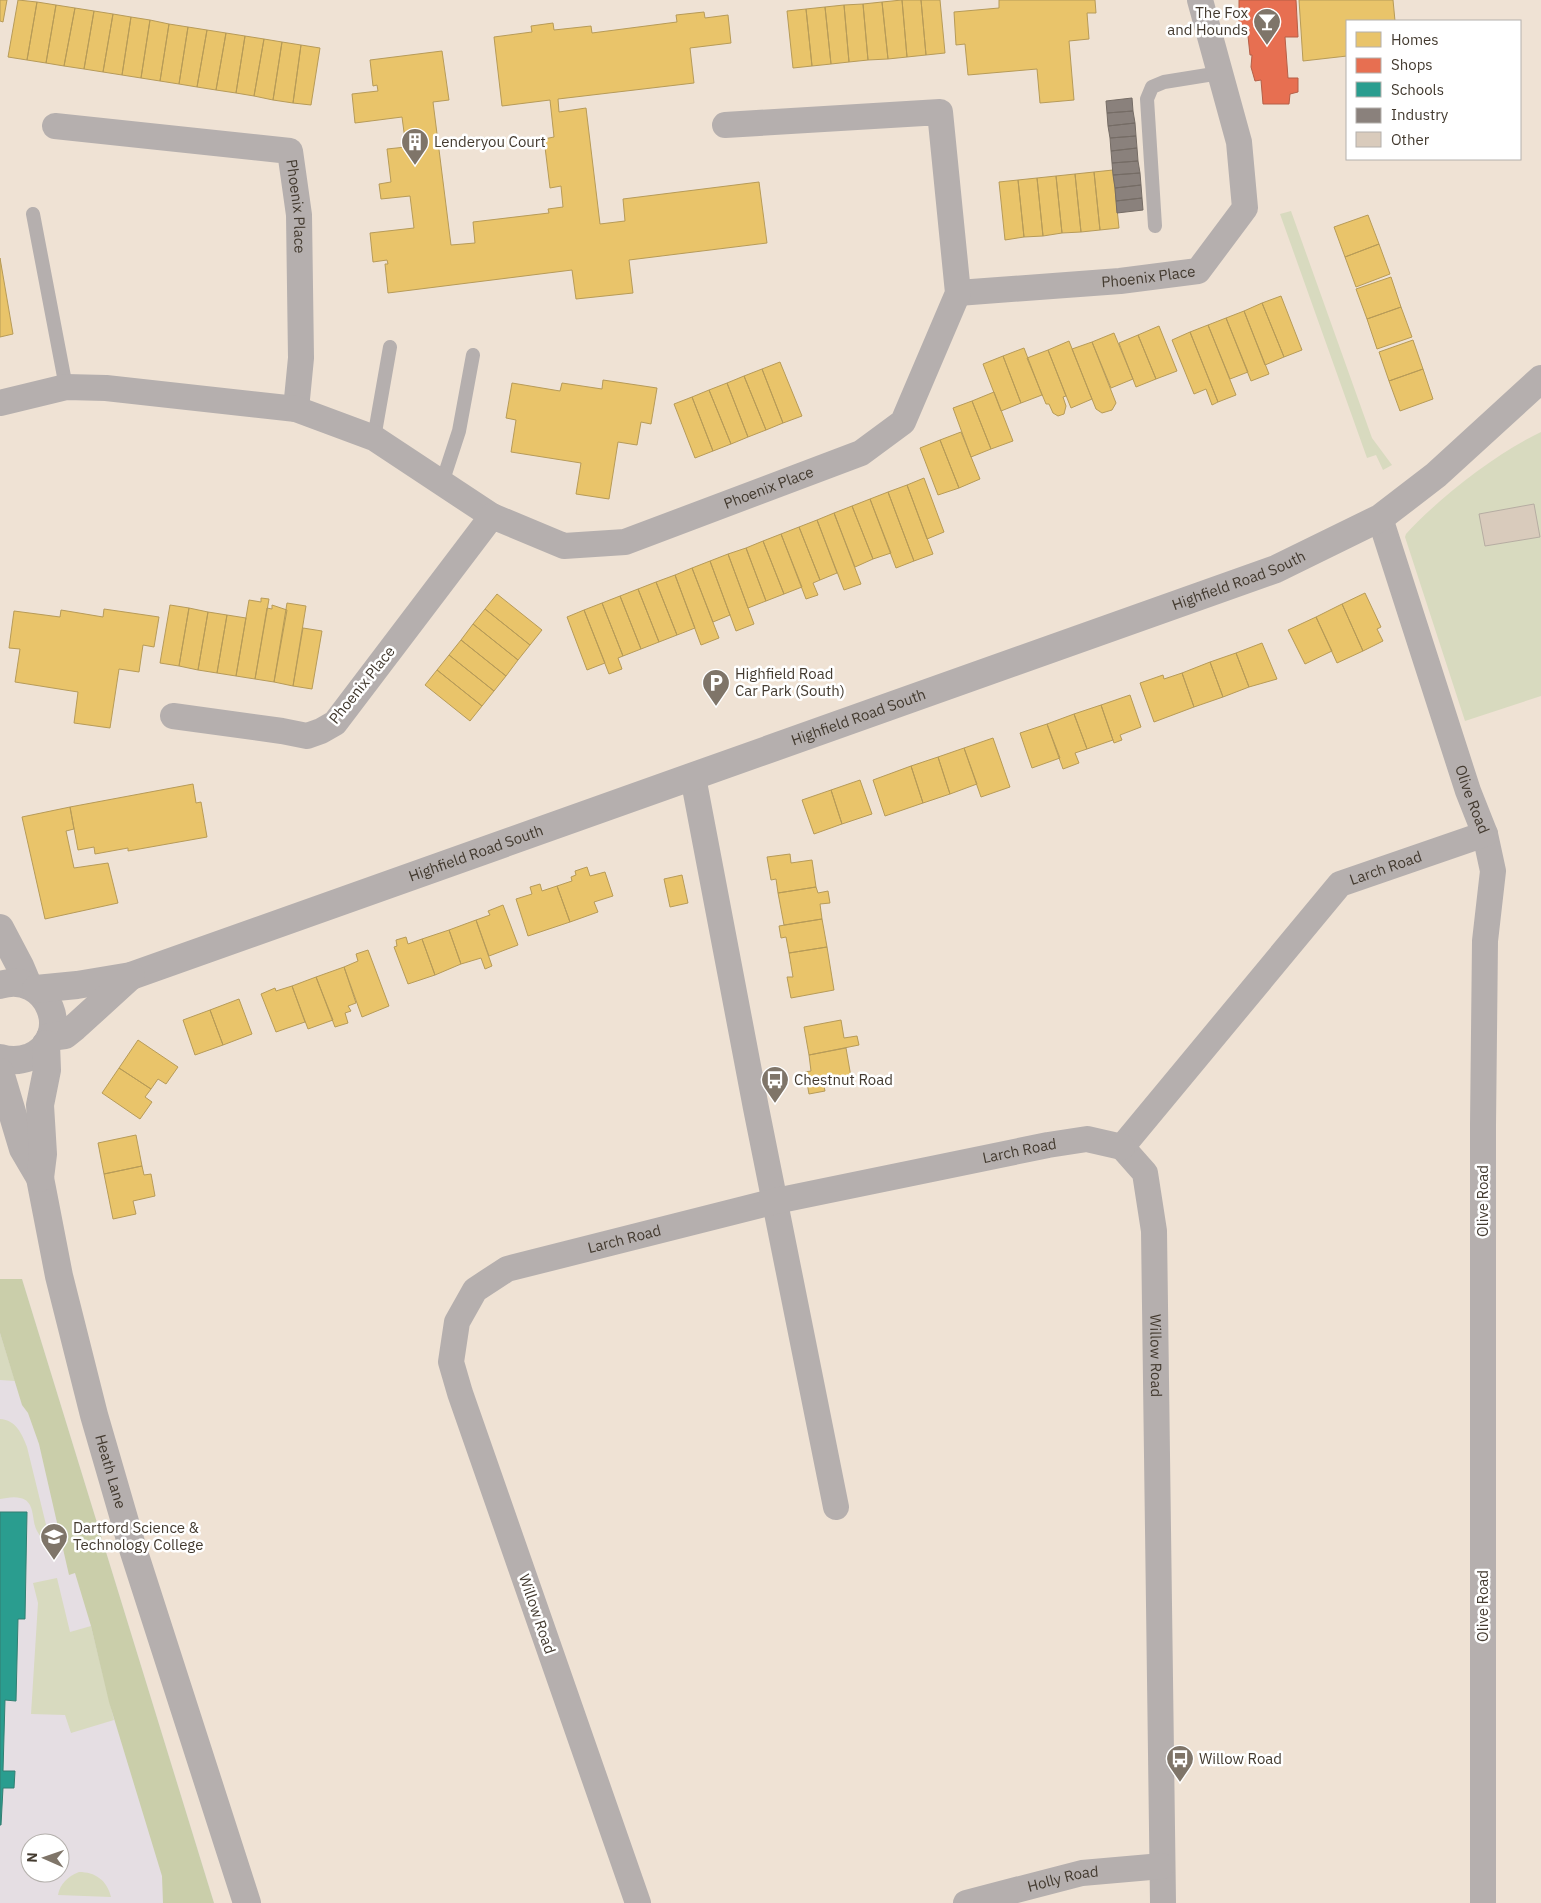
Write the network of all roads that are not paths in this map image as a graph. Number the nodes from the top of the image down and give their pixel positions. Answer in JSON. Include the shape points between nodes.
{"nodes":[{"id":1,"x":1200,"y":0,"type":"edge"},
{"id":2,"x":1220,"y":73,"type":"junction"},
{"id":3,"x":725,"y":125,"type":"dead end"},
{"id":4,"x":55,"y":126,"type":"dead end"},
{"id":5,"x":33,"y":214,"type":"dead end"},
{"id":6,"x":1156,"y":226,"type":"dead end"},
{"id":7,"x":958,"y":292,"type":"junction"},
{"id":8,"x":390,"y":347,"type":"dead end"},
{"id":9,"x":473,"y":355,"type":"dead end"},
{"id":10,"x":1541,"y":379,"type":"edge"},
{"id":11,"x":66,"y":387,"type":"junction"},
{"id":12,"x":0,"y":403,"type":"edge"},
{"id":13,"x":296,"y":408,"type":"junction"},
{"id":14,"x":374,"y":438,"type":"junction"},
{"id":15,"x":442,"y":483,"type":"junction"},
{"id":16,"x":492,"y":516,"type":"junction"},
{"id":17,"x":1380,"y":518,"type":"junction"},
{"id":18,"x":173,"y":716,"type":"dead end"},
{"id":19,"x":693,"y":777,"type":"junction"},
{"id":20,"x":1485,"y":834,"type":"junction"},
{"id":21,"x":0,"y":928,"type":"edge"},
{"id":22,"x":131,"y":976,"type":"junction"},
{"id":23,"x":0,"y":985,"type":"edge"},
{"id":24,"x":32,"y":987,"type":"junction"},
{"id":25,"x":48,"y":1041,"type":"junction"},
{"id":26,"x":0,"y":1058,"type":"edge"},
{"id":27,"x":0,"y":1072,"type":"edge"},
{"id":28,"x":1122,"y":1147,"type":"junction"},
{"id":29,"x":40,"y":1178,"type":"junction"},
{"id":30,"x":776,"y":1201,"type":"junction"},
{"id":31,"x":457,"y":1322,"type":"joint"},
{"id":32,"x":836,"y":1507,"type":"dead end"},
{"id":33,"x":1162,"y":1866,"type":"junction"},
{"id":34,"x":247,"y":1903,"type":"edge"},
{"id":35,"x":638,"y":1903,"type":"edge"},
{"id":36,"x":966,"y":1903,"type":"edge"},
{"id":37,"x":1163,"y":1903,"type":"edge"},
{"id":38,"x":1483,"y":1903,"type":"edge"}],
"edges":[{"from":1,"to":2,"type":"street","name":"Phoenix Place"},
{"from":2,"to":6,"type":"lane","via":[[1152,87],[1147,99]]},
{"from":2,"to":7,"type":"street","name":"Phoenix Place","via":[[1239,142],[1245,208],[1198,271],[1120,281]]},
{"from":3,"to":7,"type":"street","name":"Phoenix Place","via":[[940,112]]},
{"from":4,"to":13,"type":"street","name":"Phoenix Place","via":[[290,151],[299,224],[302,358]]},
{"from":5,"to":11,"type":"lane"},
{"from":7,"to":16,"type":"street","name":"Phoenix Place","via":[[903,422],[861,453],[625,542],[564,546]]},
{"from":8,"to":14,"type":"lane"},
{"from":9,"to":15,"type":"lane","via":[[459,431]]},
{"from":10,"to":17,"type":"street","name":"Highfield Road South","via":[[1436,475]]},
{"from":11,"to":12,"type":"street","name":"Phoenix Place"},
{"from":11,"to":13,"type":"street","name":"Phoenix Place","via":[[106,388]]},
{"from":13,"to":14,"type":"street","name":"Phoenix Place"},
{"from":14,"to":15,"type":"street","name":"Phoenix Place"},
{"from":15,"to":16,"type":"street","name":"Phoenix Place"},
{"from":16,"to":18,"type":"street","name":"Phoenix Place","via":[[336,723],[307,736]]},
{"from":17,"to":19,"type":"street","name":"Highfield Road South","via":[[1276,569]]},
{"from":17,"to":20,"type":"street","name":"Olive Road","via":[[1468,791]]},
{"from":19,"to":22,"type":"street","name":"Highfield Road South"},
{"from":19,"to":30,"type":"street"},
{"from":20,"to":28,"type":"street","name":"Larch Road","via":[[1340,884]]},
{"from":20,"to":38,"type":"street","name":"Olive Road","via":[[1493,871],[1484,941]]},
{"from":21,"to":24,"type":"street","name":"Heath Lane"},
{"from":22,"to":24,"type":"street","name":"Highfield Road South","via":[[77,985]]},
{"from":22,"to":25,"type":"street","name":"Highfield Road South","via":[[76,1027]]},
{"from":23,"to":24,"type":"street","name":"Highfield Road South","via":[[18,983]]},
{"from":24,"to":25,"type":"street","name":"Heath Lane","via":[[46,998],[52,1011],[53,1024]]},
{"from":25,"to":26,"type":"street","name":"Highfield Road South","via":[[36,1054],[22,1060]]},
{"from":25,"to":29,"type":"street","name":"Heath Lane","via":[[47,1070],[40,1105],[43,1154]]},
{"from":27,"to":29,"type":"street","name":"Heath Lane","via":[[23,1149]]},
{"from":28,"to":30,"type":"street","name":"Larch Road","via":[[1087,1139],[1048,1145]]},
{"from":28,"to":33,"type":"street","name":"Willow Road","via":[[1145,1173],[1154,1231]]},
{"from":29,"to":34,"type":"street","name":"Heath Lane","via":[[59,1276],[94,1415],[132,1546]]},
{"from":30,"to":31,"type":"street","name":"Larch Road","via":[[507,1269],[475,1290]]},
{"from":30,"to":32,"type":"street"},
{"from":31,"to":35,"type":"street","name":"Willow Road","via":[[451,1362],[460,1393]]},
{"from":33,"to":36,"type":"street","name":"Holly Road","via":[[1082,1873]]},
{"from":33,"to":37,"type":"street","name":"Willow Road"}]}
